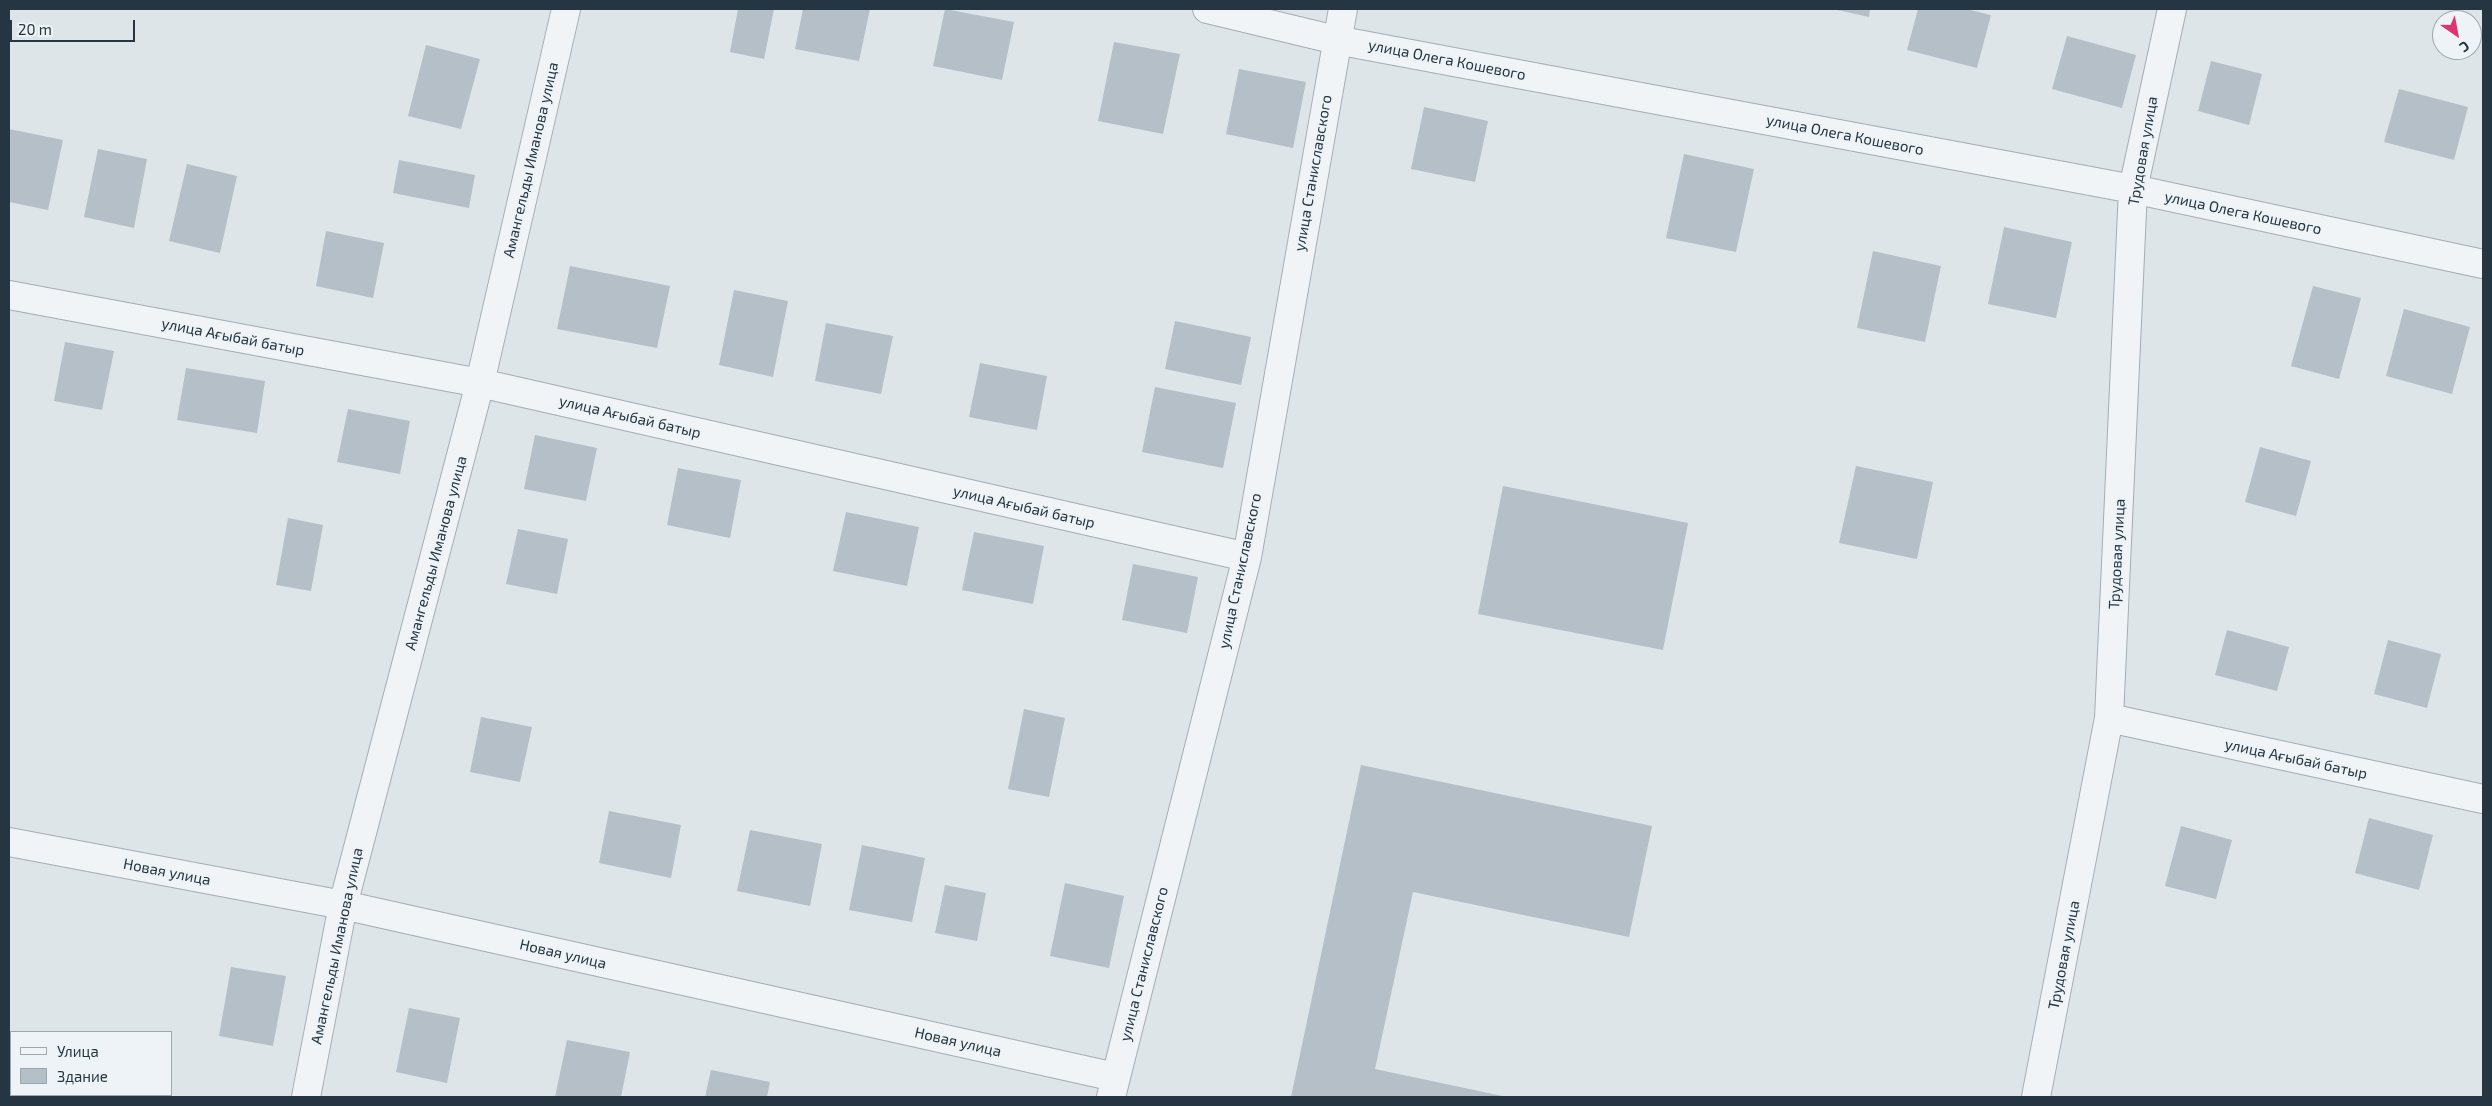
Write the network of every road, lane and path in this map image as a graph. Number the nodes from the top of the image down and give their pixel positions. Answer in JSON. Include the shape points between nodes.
{"nodes":[{"id":1,"x":566,"y":9,"type":"edge"},
{"id":2,"x":1207,"y":9,"type":"edge"},
{"id":3,"x":1343,"y":9,"type":"edge"},
{"id":4,"x":2172,"y":9,"type":"edge"},
{"id":5,"x":1336,"y":40,"type":"junction"},
{"id":6,"x":2133,"y":189,"type":"junction"},
{"id":7,"x":2483,"y":264,"type":"edge"},
{"id":8,"x":9,"y":295,"type":"edge"},
{"id":9,"x":480,"y":383,"type":"junction"},
{"id":10,"x":1247,"y":557,"type":"junction"},
{"id":11,"x":2109,"y":718,"type":"junction"},
{"id":12,"x":2483,"y":799,"type":"edge"},
{"id":13,"x":9,"y":842,"type":"edge"},
{"id":14,"x":343,"y":906,"type":"junction"},
{"id":15,"x":1113,"y":1087,"type":"edge"},
{"id":16,"x":306,"y":1097,"type":"edge"},
{"id":17,"x":2036,"y":1097,"type":"edge"}],
"edges":[{"from":1,"to":9,"type":"street","name":"Амангельды Иманова улица"},
{"from":2,"to":5,"type":"street","name":"улица Олега Кошевого"},
{"from":3,"to":5,"type":"street","name":"улица Станиславского"},
{"from":4,"to":6,"type":"street","name":"Трудовая улица"},
{"from":5,"to":6,"type":"street","name":"улица Олега Кошевого"},
{"from":5,"to":10,"type":"street","name":"улица Станиславского"},
{"from":6,"to":7,"type":"street","name":"улица Олега Кошевого"},
{"from":6,"to":11,"type":"street","name":"Трудовая улица"},
{"from":8,"to":9,"type":"street","name":"улица Ағыбай батыр"},
{"from":9,"to":10,"type":"street","name":"улица Ағыбай батыр"},
{"from":9,"to":14,"type":"street","name":"Амангельды Иманова улица"},
{"from":10,"to":15,"type":"street","name":"улица Станиславского"},
{"from":11,"to":12,"type":"street","name":"улица Ағыбай батыр"},
{"from":11,"to":17,"type":"street","name":"Трудовая улица"},
{"from":13,"to":14,"type":"street","name":"Новая улица"},
{"from":14,"to":15,"type":"street","name":"Новая улица"},
{"from":14,"to":16,"type":"street","name":"Амангельды Иманова улица"}]}
